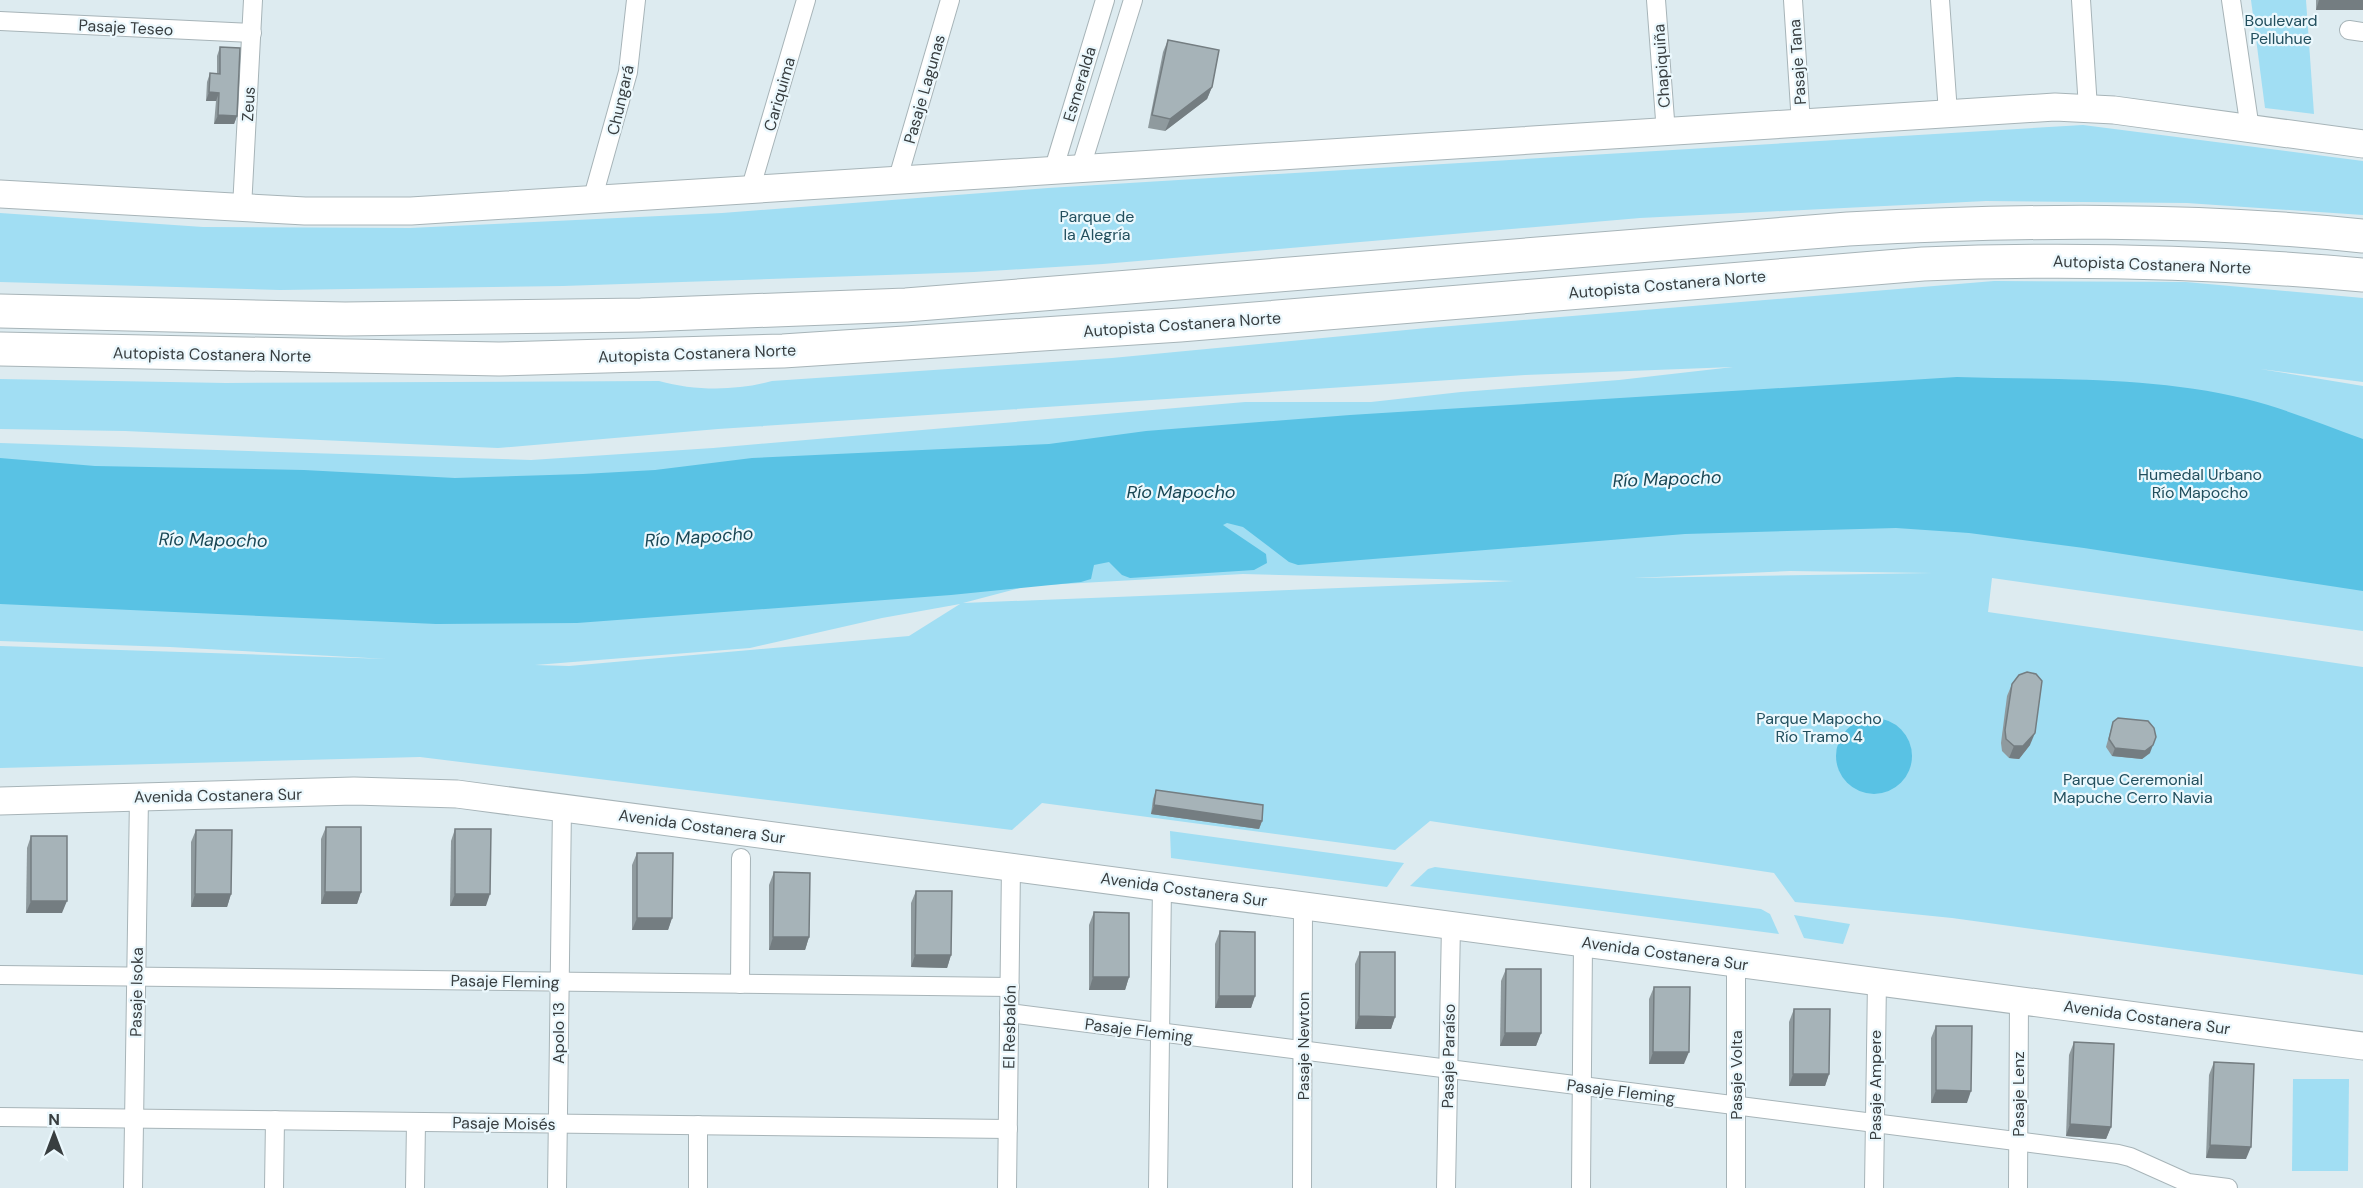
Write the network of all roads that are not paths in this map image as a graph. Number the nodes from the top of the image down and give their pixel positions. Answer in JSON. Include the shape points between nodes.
{"nodes":[{"id":1,"x":253,"y":0,"type":"edge"},
{"id":2,"x":636,"y":0,"type":"edge"},
{"id":3,"x":806,"y":0,"type":"edge"},
{"id":4,"x":950,"y":0,"type":"edge"},
{"id":5,"x":1105,"y":0,"type":"edge"},
{"id":6,"x":1133,"y":0,"type":"edge"},
{"id":7,"x":1656,"y":0,"type":"edge"},
{"id":8,"x":1793,"y":0,"type":"edge"},
{"id":9,"x":1940,"y":0,"type":"edge"},
{"id":10,"x":2081,"y":0,"type":"edge"},
{"id":11,"x":2231,"y":0,"type":"edge"},
{"id":12,"x":0,"y":21,"type":"edge"},
{"id":13,"x":252,"y":33,"type":"junction"},
{"id":14,"x":2088,"y":108,"type":"junction"},
{"id":15,"x":1948,"y":113,"type":"junction"},
{"id":16,"x":1801,"y":124,"type":"junction"},
{"id":17,"x":2250,"y":129,"type":"junction"},
{"id":18,"x":1666,"y":133,"type":"junction"},
{"id":19,"x":2363,"y":144,"type":"edge"},
{"id":20,"x":1082,"y":167,"type":"junction"},
{"id":21,"x":1054,"y":168,"type":"junction"},
{"id":22,"x":898,"y":178,"type":"junction"},
{"id":23,"x":751,"y":187,"type":"junction"},
{"id":24,"x":0,"y":194,"type":"edge"},
{"id":25,"x":593,"y":197,"type":"junction"},
{"id":26,"x":243,"y":208,"type":"junction"},
{"id":27,"x":2363,"y":236,"type":"edge"},
{"id":28,"x":2363,"y":275,"type":"edge"},
{"id":29,"x":0,"y":312,"type":"edge"},
{"id":30,"x":0,"y":349,"type":"edge"},
{"id":31,"x":139,"y":797,"type":"junction"},
{"id":32,"x":0,"y":801,"type":"edge"},
{"id":33,"x":562,"y":806,"type":"junction"},
{"id":34,"x":741,"y":858,"type":"dead end"},
{"id":35,"x":1011,"y":866,"type":"junction"},
{"id":36,"x":1162,"y":886,"type":"junction"},
{"id":37,"x":1303,"y":905,"type":"junction"},
{"id":38,"x":1451,"y":925,"type":"junction"},
{"id":39,"x":1583,"y":942,"type":"junction"},
{"id":40,"x":1736,"y":962,"type":"junction"},
{"id":41,"x":0,"y":975,"type":"edge"},
{"id":42,"x":136,"y":976,"type":"junction"},
{"id":43,"x":1877,"y":981,"type":"junction"},
{"id":44,"x":559,"y":982,"type":"junction"},
{"id":45,"x":740,"y":984,"type":"junction"},
{"id":46,"x":1010,"y":987,"type":"junction"},
{"id":47,"x":2019,"y":1000,"type":"junction"},
{"id":48,"x":1009,"y":1012,"type":"junction"},
{"id":49,"x":1160,"y":1033,"type":"junction"},
{"id":50,"x":2363,"y":1046,"type":"edge"},
{"id":51,"x":1303,"y":1050,"type":"junction"},
{"id":52,"x":1448,"y":1069,"type":"junction"},
{"id":53,"x":1582,"y":1086,"type":"junction"},
{"id":54,"x":1736,"y":1105,"type":"junction"},
{"id":55,"x":0,"y":1117,"type":"edge"},
{"id":56,"x":134,"y":1119,"type":"junction"},
{"id":57,"x":274,"y":1120,"type":"junction"},
{"id":58,"x":416,"y":1122,"type":"junction"},
{"id":59,"x":557,"y":1124,"type":"junction"},
{"id":60,"x":1875,"y":1124,"type":"junction"},
{"id":61,"x":698,"y":1125,"type":"junction"},
{"id":62,"x":1008,"y":1129,"type":"junction"},
{"id":63,"x":2018,"y":1142,"type":"junction"},
{"id":64,"x":2157,"y":1179,"type":"edge"},
{"id":65,"x":133,"y":1188,"type":"edge"},
{"id":66,"x":274,"y":1188,"type":"edge"},
{"id":67,"x":415,"y":1188,"type":"edge"},
{"id":68,"x":557,"y":1188,"type":"edge"},
{"id":69,"x":698,"y":1188,"type":"edge"},
{"id":70,"x":1007,"y":1188,"type":"edge"},
{"id":71,"x":1158,"y":1188,"type":"edge"},
{"id":72,"x":1302,"y":1188,"type":"edge"},
{"id":73,"x":1446,"y":1188,"type":"edge"},
{"id":74,"x":1581,"y":1188,"type":"edge"},
{"id":75,"x":1736,"y":1188,"type":"edge"},
{"id":76,"x":1874,"y":1188,"type":"edge"},
{"id":77,"x":2018,"y":1188,"type":"edge"},
{"id":78,"x":2228,"y":1188,"type":"edge"}],
"edges":[{"from":1,"to":13,"type":"street","name":"Zeus"},
{"from":2,"to":25,"type":"street","name":"Chungará","via":[[628,72]]},
{"from":3,"to":23,"type":"street","name":"Cariquima"},
{"from":4,"to":22,"type":"street","name":"Pasaje Lagunas"},
{"from":5,"to":21,"type":"street","name":"Esmeralda"},
{"from":6,"to":20,"type":"street","name":"Esmeralda"},
{"from":7,"to":18,"type":"street","name":"Chapiquiña"},
{"from":8,"to":16,"type":"street","name":"Pasaje Tana"},
{"from":9,"to":15,"type":"street"},
{"from":10,"to":14,"type":"street"},
{"from":11,"to":17,"type":"street"},
{"from":12,"to":13,"type":"street","name":"Pasaje Teseo"},
{"from":13,"to":26,"type":"street","name":"Zeus"},
{"from":14,"to":15,"type":"main road"},
{"from":14,"to":17,"type":"main road"},
{"from":15,"to":16,"type":"main road"},
{"from":16,"to":18,"type":"main road"},
{"from":17,"to":19,"type":"main road"},
{"from":18,"to":20,"type":"main road"},
{"from":20,"to":21,"type":"main road"},
{"from":21,"to":22,"type":"main road"},
{"from":22,"to":23,"type":"main road"},
{"from":23,"to":25,"type":"main road"},
{"from":24,"to":26,"type":"main road"},
{"from":25,"to":26,"type":"main road","via":[[411,211]]},
{"from":27,"to":29,"type":"highway","via":[[2167,224],[1946,224],[906,305],[631,316],[345,319]]},
{"from":28,"to":30,"type":"highway","name":"Autopista Costanera Norte","via":[[2134,262],[1923,264],[1054,334],[783,351],[421,358]]},
{"from":31,"to":32,"type":"main road","name":"Avenida Costanera Sur"},
{"from":31,"to":33,"type":"main road","name":"Avenida Costanera Sur","via":[[408,791]]},
{"from":31,"to":42,"type":"street","name":"Pasaje Isoka"},
{"from":33,"to":35,"type":"main road","name":"Avenida Costanera Sur"},
{"from":33,"to":44,"type":"street","name":"Apolo 13"},
{"from":34,"to":45,"type":"street"},
{"from":35,"to":36,"type":"main road","name":"Avenida Costanera Sur"},
{"from":35,"to":46,"type":"street","name":"El Resbalón"},
{"from":36,"to":37,"type":"main road","name":"Avenida Costanera Sur"},
{"from":36,"to":49,"type":"street"},
{"from":37,"to":38,"type":"main road","name":"Avenida Costanera Sur"},
{"from":37,"to":51,"type":"street","name":"Pasaje Newton"},
{"from":38,"to":39,"type":"main road","name":"Avenida Costanera Sur"},
{"from":38,"to":52,"type":"street","name":"Pasaje Paraíso"},
{"from":39,"to":40,"type":"main road","name":"Avenida Costanera Sur"},
{"from":39,"to":53,"type":"street"},
{"from":40,"to":43,"type":"main road","name":"Avenida Costanera Sur"},
{"from":40,"to":54,"type":"street","name":"Pasaje Volta"},
{"from":41,"to":42,"type":"street","name":"Pasaje Fleming"},
{"from":42,"to":44,"type":"street","name":"Pasaje Fleming"},
{"from":42,"to":56,"type":"street","name":"Pasaje Isoka"},
{"from":43,"to":47,"type":"main road","name":"Avenida Costanera Sur"},
{"from":43,"to":60,"type":"street","name":"Pasaje Ampere"},
{"from":44,"to":45,"type":"street","name":"Pasaje Fleming"},
{"from":44,"to":59,"type":"street","name":"Apolo 13"},
{"from":45,"to":46,"type":"street","name":"Pasaje Fleming"},
{"from":46,"to":48,"type":"street","name":"El Resbalón"},
{"from":47,"to":50,"type":"main road","name":"Avenida Costanera Sur"},
{"from":47,"to":63,"type":"street","name":"Pasaje Lenz"},
{"from":48,"to":49,"type":"street","name":"Pasaje Fleming"},
{"from":48,"to":62,"type":"street","name":"El Resbalón"},
{"from":49,"to":51,"type":"street","name":"Pasaje Fleming"},
{"from":49,"to":71,"type":"street"},
{"from":51,"to":52,"type":"street","name":"Pasaje Fleming"},
{"from":51,"to":72,"type":"street","name":"Pasaje Newton"},
{"from":52,"to":53,"type":"street","name":"Pasaje Fleming"},
{"from":52,"to":73,"type":"street","name":"Pasaje Paraíso"},
{"from":53,"to":54,"type":"street","name":"Pasaje Fleming"},
{"from":53,"to":74,"type":"street"},
{"from":54,"to":60,"type":"street","name":"Pasaje Fleming"},
{"from":54,"to":75,"type":"street","name":"Pasaje Volta"},
{"from":55,"to":56,"type":"street","name":"Pasaje Moisés"},
{"from":56,"to":57,"type":"street","name":"Pasaje Moisés"},
{"from":56,"to":65,"type":"street","name":"Pasaje Isoka"},
{"from":57,"to":58,"type":"street","name":"Pasaje Moisés"},
{"from":57,"to":66,"type":"street"},
{"from":58,"to":59,"type":"street","name":"Pasaje Moisés"},
{"from":58,"to":67,"type":"street"},
{"from":59,"to":61,"type":"street","name":"Pasaje Moisés"},
{"from":59,"to":68,"type":"street","name":"Apolo 13"},
{"from":60,"to":63,"type":"street","name":"Pasaje Fleming"},
{"from":60,"to":76,"type":"street","name":"Pasaje Ampere"},
{"from":61,"to":62,"type":"street","name":"Pasaje Moisés"},
{"from":61,"to":69,"type":"street"},
{"from":62,"to":70,"type":"street","name":"El Resbalón"},
{"from":63,"to":64,"type":"street","name":"Pasaje Fleming","via":[[2118,1154]]},
{"from":63,"to":77,"type":"street","name":"Pasaje Lenz"},
{"from":64,"to":78,"type":"street","name":"Pasaje Fleming"}]}
